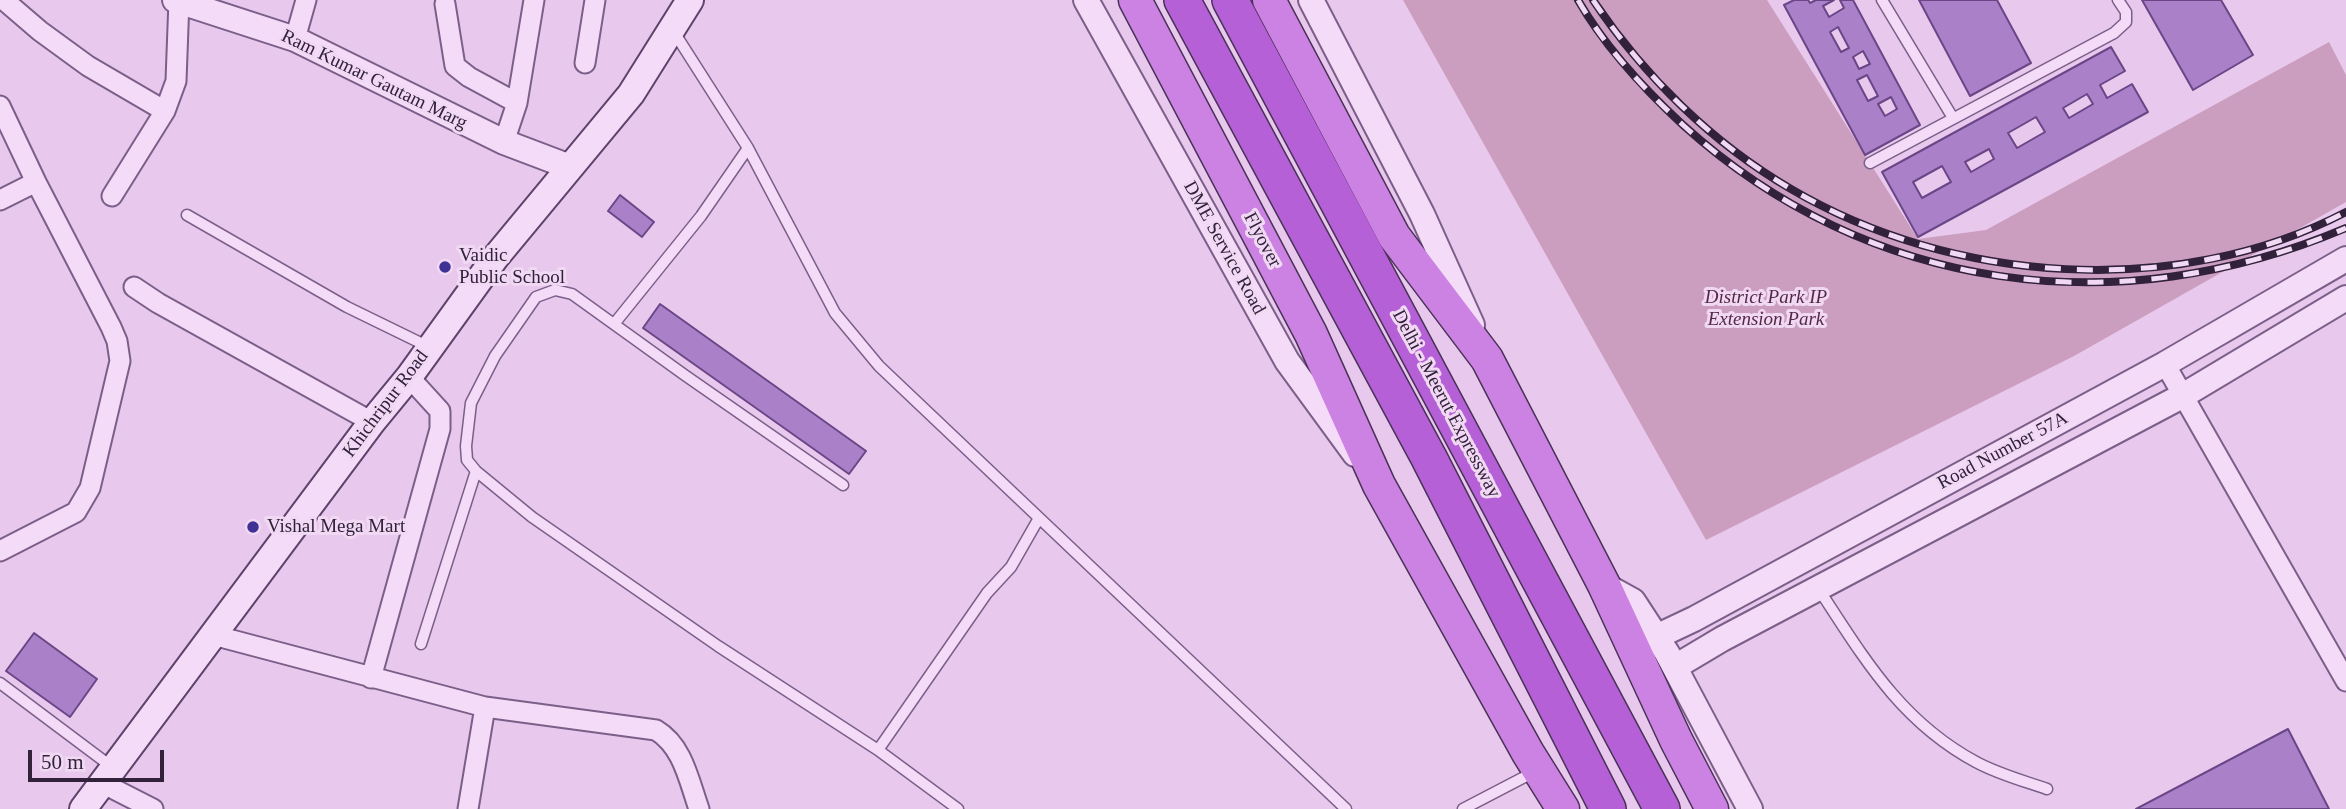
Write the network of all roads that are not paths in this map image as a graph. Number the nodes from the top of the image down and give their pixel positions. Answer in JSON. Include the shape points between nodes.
{"nodes":[{"id":1,"x":177,"y":0,"type":"edge"},
{"id":2,"x":306,"y":0,"type":"edge"},
{"id":3,"x":534,"y":0,"type":"edge"},
{"id":4,"x":595,"y":0,"type":"edge"},
{"id":5,"x":690,"y":0,"type":"edge"},
{"id":6,"x":1086,"y":0,"type":"edge"},
{"id":7,"x":1136,"y":0,"type":"edge"},
{"id":8,"x":1182,"y":0,"type":"edge"},
{"id":9,"x":1230,"y":0,"type":"edge"},
{"id":10,"x":1269,"y":0,"type":"edge"},
{"id":11,"x":1311,"y":0,"type":"edge"},
{"id":12,"x":1882,"y":0,"type":"edge"},
{"id":13,"x":2118,"y":0,"type":"edge"},
{"id":14,"x":5,"y":1,"type":"edge"},
{"id":15,"x":445,"y":4,"type":"dead end"},
{"id":16,"x":672,"y":29,"type":"junction"},
{"id":17,"x":295,"y":39,"type":"junction"},
{"id":18,"x":585,"y":63,"type":"dead end"},
{"id":19,"x":517,"y":103,"type":"junction"},
{"id":20,"x":0,"y":106,"type":"edge"},
{"id":21,"x":165,"y":111,"type":"junction"},
{"id":22,"x":1953,"y":118,"type":"junction"},
{"id":23,"x":504,"y":142,"type":"junction"},
{"id":24,"x":748,"y":148,"type":"junction"},
{"id":25,"x":1870,"y":163,"type":"dead end"},
{"id":26,"x":570,"y":167,"type":"junction"},
{"id":27,"x":36,"y":182,"type":"junction"},
{"id":28,"x":112,"y":196,"type":"dead end"},
{"id":29,"x":0,"y":200,"type":"edge"},
{"id":30,"x":187,"y":215,"type":"dead end"},
{"id":31,"x":2346,"y":259,"type":"edge"},
{"id":32,"x":134,"y":287,"type":"dead end"},
{"id":33,"x":2346,"y":298,"type":"edge"},
{"id":34,"x":614,"y":324,"type":"junction"},
{"id":35,"x":430,"y":347,"type":"junction"},
{"id":36,"x":1487,"y":359,"type":"junction"},
{"id":37,"x":2165,"y":364,"type":"junction"},
{"id":38,"x":409,"y":377,"type":"junction"},
{"id":39,"x":2184,"y":395,"type":"junction"},
{"id":40,"x":372,"y":422,"type":"junction"},
{"id":41,"x":476,"y":471,"type":"junction"},
{"id":42,"x":843,"y":485,"type":"dead end"},
{"id":43,"x":1379,"y":485,"type":"junction"},
{"id":44,"x":1040,"y":518,"type":"junction"},
{"id":45,"x":0,"y":551,"type":"edge"},
{"id":46,"x":1604,"y":585,"type":"junction"},
{"id":47,"x":1818,"y":588,"type":"junction"},
{"id":48,"x":213,"y":635,"type":"junction"},
{"id":49,"x":1656,"y":637,"type":"junction"},
{"id":50,"x":421,"y":645,"type":"dead end"},
{"id":51,"x":1675,"y":667,"type":"junction"},
{"id":52,"x":371,"y":678,"type":"junction"},
{"id":53,"x":2346,"y":681,"type":"edge"},
{"id":54,"x":0,"y":683,"type":"edge"},
{"id":55,"x":485,"y":707,"type":"junction"},
{"id":56,"x":878,"y":750,"type":"junction"},
{"id":57,"x":1532,"y":762,"type":"junction"},
{"id":58,"x":108,"y":776,"type":"junction"},
{"id":59,"x":2047,"y":789,"type":"dead end"},
{"id":60,"x":83,"y":809,"type":"edge"},
{"id":61,"x":153,"y":809,"type":"edge"},
{"id":62,"x":468,"y":809,"type":"edge"},
{"id":63,"x":699,"y":809,"type":"edge"},
{"id":64,"x":958,"y":809,"type":"edge"},
{"id":65,"x":1346,"y":809,"type":"edge"},
{"id":66,"x":1463,"y":809,"type":"edge"},
{"id":67,"x":1552,"y":809,"type":"edge"},
{"id":68,"x":1563,"y":809,"type":"edge"},
{"id":69,"x":1608,"y":809,"type":"edge"},
{"id":70,"x":1662,"y":809,"type":"edge"},
{"id":71,"x":1712,"y":809,"type":"edge"},
{"id":72,"x":1750,"y":809,"type":"edge"}],
"edges":[{"from":1,"to":17,"type":"street","name":"Ram Kumar Gautam Marg"},
{"from":1,"to":21,"type":"street","via":[[176,80]]},
{"from":2,"to":17,"type":"street"},
{"from":3,"to":19,"type":"street"},
{"from":4,"to":18,"type":"street"},
{"from":5,"to":16,"type":"main road","name":"Khichripur Road"},
{"from":6,"to":43,"type":"street","name":"DME Service Road","via":[[1287,361]]},
{"from":7,"to":43,"type":"highway","name":"Flyover","via":[[1311,334]]},
{"from":8,"to":69,"type":"highway","via":[[1429,458]]},
{"from":9,"to":70,"type":"highway","name":"Delhi - Meerut Expressway"},
{"from":10,"to":36,"type":"highway","via":[[1394,236]]},
{"from":11,"to":36,"type":"street","via":[[1422,214]]},
{"from":12,"to":22,"type":"lane"},
{"from":13,"to":22,"type":"lane","via":[[2126,22],[2114,33]]},
{"from":14,"to":21,"type":"street","via":[[88,66]]},
{"from":15,"to":19,"type":"street","via":[[455,66]]},
{"from":16,"to":24,"type":"lane"},
{"from":16,"to":26,"type":"main road","name":"Khichripur Road","via":[[631,94]]},
{"from":17,"to":23,"type":"street","name":"Ram Kumar Gautam Marg"},
{"from":19,"to":23,"type":"street"},
{"from":20,"to":27,"type":"street"},
{"from":21,"to":28,"type":"street"},
{"from":22,"to":25,"type":"lane"},
{"from":23,"to":26,"type":"street","name":"Ram Kumar Gautam Marg"},
{"from":24,"to":34,"type":"lane","via":[[701,216]]},
{"from":24,"to":44,"type":"lane","via":[[835,313],[879,366]]},
{"from":26,"to":35,"type":"main road","name":"Khichripur Road"},
{"from":27,"to":29,"type":"street"},
{"from":27,"to":45,"type":"street","via":[[111,327],[120,361],[84,502],[76,512]]},
{"from":30,"to":35,"type":"lane","via":[[347,307]]},
{"from":31,"to":37,"type":"street","name":"Road Number 57A"},
{"from":32,"to":40,"type":"street"},
{"from":33,"to":39,"type":"street","name":"Road Number 57A"},
{"from":34,"to":41,"type":"lane","via":[[572,294],[555,290],[536,297],[495,356],[471,403],[467,460]]},
{"from":34,"to":42,"type":"lane"},
{"from":35,"to":38,"type":"main road","name":"Khichripur Road"},
{"from":36,"to":46,"type":"highway"},
{"from":37,"to":39,"type":"street"},
{"from":37,"to":49,"type":"street","name":"Road Number 57A"},
{"from":38,"to":40,"type":"main road","name":"Khichripur Road"},
{"from":38,"to":52,"type":"street","via":[[440,411],[440,429]]},
{"from":39,"to":47,"type":"street","name":"Road Number 57A"},
{"from":39,"to":53,"type":"street"},
{"from":40,"to":48,"type":"main road","name":"Khichripur Road"},
{"from":41,"to":50,"type":"lane"},
{"from":41,"to":56,"type":"lane","via":[[532,517]]},
{"from":43,"to":57,"type":"highway","name":"Flyover"},
{"from":44,"to":56,"type":"lane","via":[[1011,567],[987,593]]},
{"from":44,"to":65,"type":"lane"},
{"from":46,"to":49,"type":"street","via":[[1633,601]]},
{"from":46,"to":71,"type":"highway"},
{"from":47,"to":51,"type":"street","name":"Road Number 57A"},
{"from":47,"to":59,"type":"lane","via":[[1903,708],[1949,747],[1979,764]]},
{"from":48,"to":52,"type":"street"},
{"from":48,"to":58,"type":"main road","name":"Khichripur Road"},
{"from":49,"to":51,"type":"street"},
{"from":51,"to":72,"type":"street"},
{"from":52,"to":55,"type":"street"},
{"from":54,"to":58,"type":"lane"},
{"from":55,"to":62,"type":"street"},
{"from":55,"to":63,"type":"street","via":[[656,730],[679,754]]},
{"from":56,"to":64,"type":"lane"},
{"from":57,"to":66,"type":"lane"},
{"from":57,"to":67,"type":"street"},
{"from":57,"to":68,"type":"highway","name":"Flyover"},
{"from":58,"to":60,"type":"main road","name":"Khichripur Road"},
{"from":58,"to":61,"type":"street"}]}
